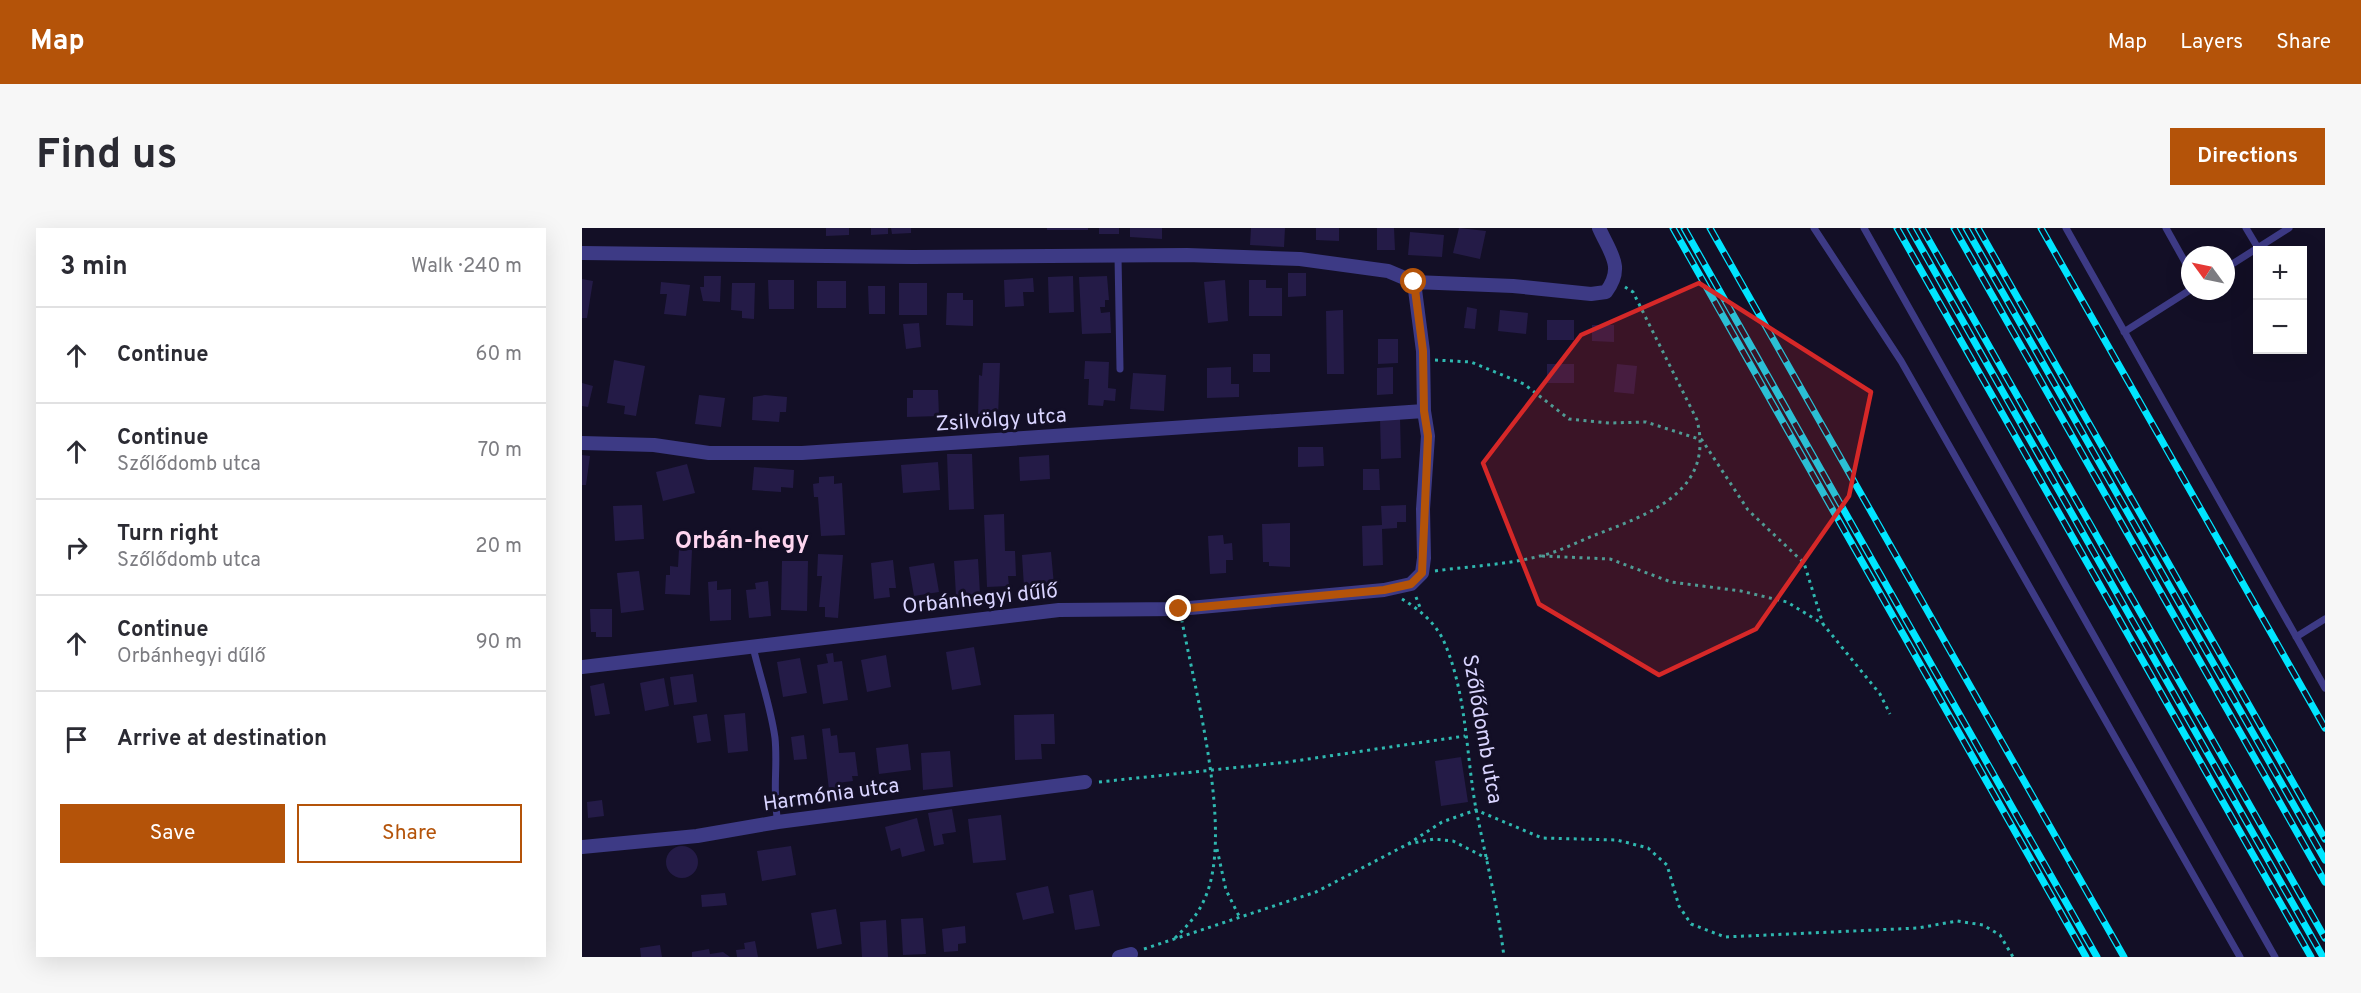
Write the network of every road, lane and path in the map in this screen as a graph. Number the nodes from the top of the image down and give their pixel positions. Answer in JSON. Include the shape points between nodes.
{"nodes":[{"id":1,"x":1599,"y":228,"type":"edge"},
{"id":2,"x":1814,"y":228,"type":"edge"},
{"id":3,"x":1864,"y":228,"type":"edge"},
{"id":4,"x":2066,"y":228,"type":"edge"},
{"id":5,"x":2166,"y":228,"type":"edge"},
{"id":6,"x":2246,"y":228,"type":"edge"},
{"id":7,"x":2289,"y":228,"type":"edge"},
{"id":8,"x":2257,"y":246,"type":"edge"},
{"id":9,"x":2261,"y":246,"type":"edge"},
{"id":10,"x":2253,"y":251,"type":"edge"},
{"id":11,"x":582,"y":253,"type":"edge"},
{"id":12,"x":2181,"y":255,"type":"edge"},
{"id":13,"x":1118,"y":256,"type":"junction"},
{"id":14,"x":2235,"y":262,"type":"edge"},
{"id":15,"x":1614,"y":280,"type":"junction"},
{"id":16,"x":1414,"y":282,"type":"junction"},
{"id":17,"x":2181,"y":296,"type":"edge"},
{"id":18,"x":2124,"y":332,"type":"junction"},
{"id":19,"x":1423,"y":360,"type":"junction"},
{"id":20,"x":1120,"y":369,"type":"dead end"},
{"id":21,"x":1424,"y":411,"type":"junction"},
{"id":22,"x":1702,"y":440,"type":"junction"},
{"id":23,"x":582,"y":443,"type":"edge"},
{"id":24,"x":1540,"y":556,"type":"junction"},
{"id":25,"x":1422,"y":573,"type":"junction"},
{"id":26,"x":1384,"y":590,"type":"junction"},
{"id":27,"x":1179,"y":609,"type":"junction"},
{"id":28,"x":2325,"y":619,"type":"edge"},
{"id":29,"x":1823,"y":624,"type":"junction"},
{"id":30,"x":2296,"y":637,"type":"junction"},
{"id":31,"x":753,"y":647,"type":"junction"},
{"id":32,"x":582,"y":667,"type":"edge"},
{"id":33,"x":2325,"y":688,"type":"edge"},
{"id":34,"x":1890,"y":714,"type":"dead end"},
{"id":35,"x":1465,"y":736,"type":"junction"},
{"id":36,"x":1210,"y":769,"type":"junction"},
{"id":37,"x":1085,"y":782,"type":"joint"},
{"id":38,"x":1476,"y":810,"type":"junction"},
{"id":39,"x":778,"y":822,"type":"junction"},
{"id":40,"x":1216,"y":844,"type":"junction"},
{"id":41,"x":1408,"y":844,"type":"junction"},
{"id":42,"x":582,"y":847,"type":"edge"},
{"id":43,"x":1488,"y":859,"type":"junction"},
{"id":44,"x":1240,"y":918,"type":"junction"},
{"id":45,"x":1173,"y":939,"type":"junction"},
{"id":46,"x":1125,"y":955,"type":"edge"},
{"id":47,"x":1504,"y":957,"type":"edge"},
{"id":48,"x":2013,"y":957,"type":"edge"},
{"id":49,"x":2240,"y":957,"type":"edge"},
{"id":50,"x":2275,"y":957,"type":"edge"}],
"edges":[{"from":1,"to":15,"type":"street","via":[[1617,268]]},
{"from":2,"to":49,"type":"lane","via":[[1901,361]]},
{"from":3,"to":50,"type":"lane"},
{"from":4,"to":18,"type":"lane"},
{"from":5,"to":12,"type":"lane"},
{"from":6,"to":8,"type":"lane"},
{"from":7,"to":9,"type":"lane"},
{"from":10,"to":14,"type":"lane"},
{"from":11,"to":13,"type":"street"},
{"from":13,"to":16,"type":"street","via":[[1300,259],[1388,272]]},
{"from":13,"to":20,"type":"lane"},
{"from":15,"to":16,"type":"street","via":[[1606,292],[1591,294]]},
{"from":15,"to":22,"type":"path","via":[[1633,292],[1697,420]]},
{"from":16,"to":19,"type":"street"},
{"from":17,"to":18,"type":"lane"},
{"from":18,"to":30,"type":"lane"},
{"from":19,"to":21,"type":"street"},
{"from":19,"to":22,"type":"path","via":[[1471,362],[1524,384],[1569,419],[1646,422]]},
{"from":21,"to":23,"type":"street","name":"Zsilvölgy utca","via":[[802,453],[709,453],[654,445]]},
{"from":21,"to":25,"type":"street","via":[[1428,436]]},
{"from":22,"to":24,"type":"path","via":[[1700,456],[1687,484],[1650,514]]},
{"from":22,"to":29,"type":"path","via":[[1748,510],[1804,562]]},
{"from":24,"to":25,"type":"path"},
{"from":24,"to":29,"type":"path","via":[[1610,559],[1671,582],[1741,591],[1787,602]]},
{"from":25,"to":26,"type":"street","via":[[1411,584]]},
{"from":26,"to":27,"type":"street","name":"Orbánhegyi dűlő"},
{"from":26,"to":35,"type":"path","name":"Szőlődomb utca","via":[[1421,610],[1445,642],[1458,683]]},
{"from":27,"to":31,"type":"street","name":"Orbánhegyi dűlő","via":[[1059,610]]},
{"from":27,"to":36,"type":"path"},
{"from":28,"to":30,"type":"lane"},
{"from":29,"to":34,"type":"path","via":[[1880,694]]},
{"from":30,"to":33,"type":"lane"},
{"from":31,"to":32,"type":"street","name":"Orbánhegyi dűlő"},
{"from":31,"to":39,"type":"lane","via":[[774,737],[774,802]]},
{"from":35,"to":36,"type":"path"},
{"from":35,"to":38,"type":"path","name":"Szőlődomb utca"},
{"from":36,"to":37,"type":"path"},
{"from":36,"to":40,"type":"path"},
{"from":37,"to":39,"type":"street","name":"Harmónia utca"},
{"from":38,"to":41,"type":"path","via":[[1442,822]]},
{"from":38,"to":43,"type":"path","name":"Szőlődomb utca"},
{"from":38,"to":48,"type":"path","via":[[1542,838],[1617,840],[1648,848],[1667,865],[1679,906],[1691,924],[1725,937],[1918,928],[1957,921],[1983,925],[2000,935]]},
{"from":39,"to":42,"type":"street","name":"Harmónia utca","via":[[697,836]]},
{"from":40,"to":44,"type":"path","via":[[1226,890]]},
{"from":40,"to":45,"type":"path","via":[[1206,897],[1193,920]]},
{"from":41,"to":43,"type":"path","via":[[1434,839],[1453,841]]},
{"from":41,"to":44,"type":"path","via":[[1316,892]]},
{"from":43,"to":47,"type":"path","name":"Szőlődomb utca"},
{"from":44,"to":45,"type":"path"},
{"from":45,"to":46,"type":"path"}]}
